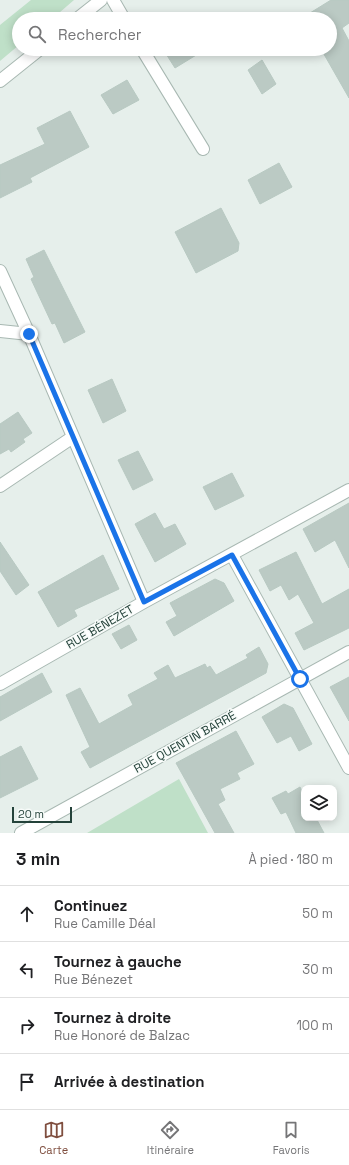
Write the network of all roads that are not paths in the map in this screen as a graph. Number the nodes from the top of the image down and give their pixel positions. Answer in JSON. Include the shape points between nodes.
{"nodes":[{"id":1,"x":101,"y":0,"type":"edge"},
{"id":2,"x":113,"y":0,"type":"edge"},
{"id":3,"x":86,"y":12,"type":"edge"},
{"id":4,"x":120,"y":12,"type":"edge"},
{"id":5,"x":31,"y":56,"type":"edge"},
{"id":6,"x":146,"y":56,"type":"edge"},
{"id":7,"x":0,"y":81,"type":"edge"},
{"id":8,"x":202,"y":149,"type":"dead end"},
{"id":9,"x":0,"y":271,"type":"edge"},
{"id":10,"x":0,"y":331,"type":"edge"},
{"id":11,"x":29,"y":334,"type":"junction"},
{"id":12,"x":73,"y":436,"type":"junction"},
{"id":13,"x":0,"y":486,"type":"edge"},
{"id":14,"x":349,"y":490,"type":"edge"},
{"id":15,"x":232,"y":555,"type":"junction"},
{"id":16,"x":144,"y":602,"type":"junction"},
{"id":17,"x":349,"y":652,"type":"edge"},
{"id":18,"x":300,"y":679,"type":"junction"},
{"id":19,"x":0,"y":684,"type":"edge"},
{"id":20,"x":349,"y":768,"type":"edge"},
{"id":21,"x":21,"y":833,"type":"edge"}],
"edges":[{"from":1,"to":3,"type":"street"},
{"from":2,"to":4,"type":"street"},
{"from":5,"to":7,"type":"street"},
{"from":6,"to":8,"type":"street"},
{"from":9,"to":11,"type":"street"},
{"from":10,"to":11,"type":"street"},
{"from":11,"to":12,"type":"street"},
{"from":12,"to":13,"type":"street"},
{"from":12,"to":16,"type":"street"},
{"from":14,"to":15,"type":"street","name":"RUE BÉNEZET"},
{"from":15,"to":16,"type":"street","name":"RUE BÉNEZET"},
{"from":15,"to":18,"type":"street"},
{"from":16,"to":19,"type":"street","name":"RUE BÉNEZET"},
{"from":17,"to":18,"type":"street","name":"RUE QUENTIN BARRÉ"},
{"from":18,"to":20,"type":"street"},
{"from":18,"to":21,"type":"street","name":"RUE QUENTIN BARRÉ"}]}
